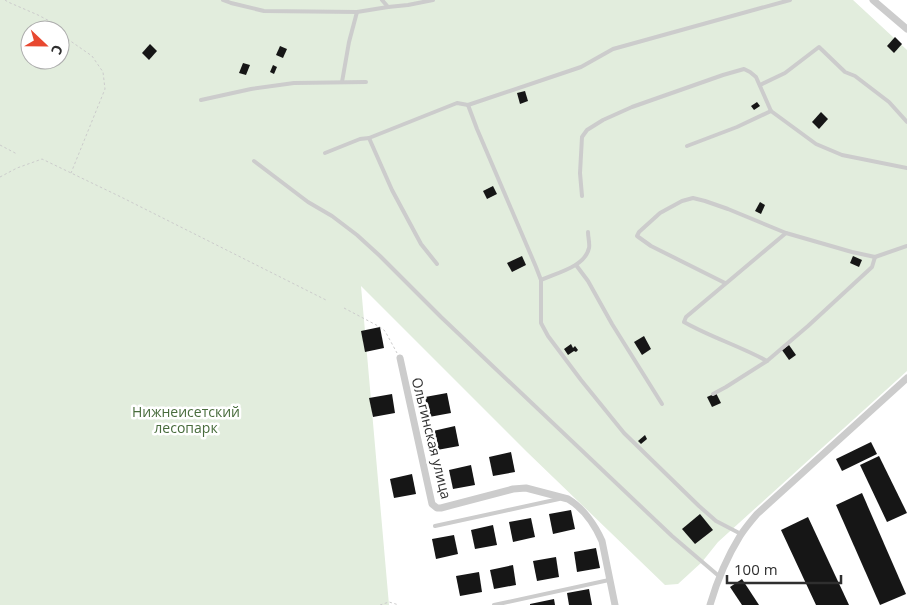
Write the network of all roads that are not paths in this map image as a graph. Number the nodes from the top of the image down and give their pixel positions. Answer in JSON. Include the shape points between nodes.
{"nodes":[{"id":1,"x":223,"y":0,"type":"edge"},
{"id":2,"x":382,"y":0,"type":"edge"},
{"id":3,"x":433,"y":0,"type":"edge"},
{"id":4,"x":790,"y":0,"type":"edge"},
{"id":5,"x":873,"y":0,"type":"edge"},
{"id":6,"x":422,"y":1,"type":"edge"},
{"id":7,"x":388,"y":7,"type":"junction"},
{"id":8,"x":357,"y":12,"type":"junction"},
{"id":9,"x":907,"y":29,"type":"edge"},
{"id":10,"x":342,"y":82,"type":"junction"},
{"id":11,"x":366,"y":82,"type":"dead end"},
{"id":12,"x":760,"y":85,"type":"junction"},
{"id":13,"x":201,"y":100,"type":"dead end"},
{"id":14,"x":468,"y":105,"type":"junction"},
{"id":15,"x":771,"y":111,"type":"junction"},
{"id":16,"x":907,"y":122,"type":"edge"},
{"id":17,"x":369,"y":138,"type":"junction"},
{"id":18,"x":687,"y":146,"type":"dead end"},
{"id":19,"x":325,"y":153,"type":"dead end"},
{"id":20,"x":254,"y":161,"type":"dead end"},
{"id":21,"x":907,"y":168,"type":"edge"},
{"id":22,"x":582,"y":196,"type":"dead end"},
{"id":23,"x":588,"y":232,"type":"dead end"},
{"id":24,"x":786,"y":233,"type":"junction"},
{"id":25,"x":907,"y":246,"type":"edge"},
{"id":26,"x":875,"y":257,"type":"junction"},
{"id":27,"x":436,"y":264,"type":"dead end"},
{"id":28,"x":576,"y":265,"type":"junction"},
{"id":29,"x":540,"y":280,"type":"junction"},
{"id":30,"x":724,"y":283,"type":"junction"},
{"id":31,"x":400,"y":358,"type":"road end"},
{"id":32,"x":767,"y":361,"type":"junction"},
{"id":33,"x":907,"y":378,"type":"edge"},
{"id":34,"x":713,"y":394,"type":"dead end"},
{"id":35,"x":662,"y":404,"type":"dead end"},
{"id":36,"x":564,"y":498,"type":"junction"},
{"id":37,"x":435,"y":526,"type":"dead end"},
{"id":38,"x":741,"y":534,"type":"junction"},
{"id":39,"x":720,"y":577,"type":"junction"},
{"id":40,"x":609,"y":580,"type":"junction"},
{"id":41,"x":494,"y":605,"type":"edge"},
{"id":42,"x":614,"y":605,"type":"edge"},
{"id":43,"x":710,"y":605,"type":"edge"}],
"edges":[{"from":1,"to":8,"type":"lane","via":[[264,11]]},
{"from":2,"to":7,"type":"lane"},
{"from":3,"to":6,"type":"lane"},
{"from":4,"to":14,"type":"lane","via":[[614,49],[581,67]]},
{"from":5,"to":9,"type":"street"},
{"from":6,"to":7,"type":"lane"},
{"from":7,"to":8,"type":"lane"},
{"from":8,"to":10,"type":"lane"},
{"from":10,"to":11,"type":"lane"},
{"from":10,"to":13,"type":"lane","via":[[294,83]]},
{"from":12,"to":15,"type":"lane"},
{"from":12,"to":16,"type":"lane","via":[[785,73],[819,47],[845,72],[889,102]]},
{"from":12,"to":22,"type":"lane","via":[[756,77],[744,69],[603,120],[582,137]]},
{"from":14,"to":17,"type":"lane","via":[[457,103]]},
{"from":14,"to":29,"type":"lane"},
{"from":15,"to":18,"type":"lane"},
{"from":15,"to":21,"type":"lane","via":[[816,144],[842,155]]},
{"from":17,"to":19,"type":"lane"},
{"from":17,"to":27,"type":"lane","via":[[392,190],[421,244]]},
{"from":20,"to":39,"type":"lane","via":[[363,240],[672,536]]},
{"from":23,"to":28,"type":"lane","via":[[589,248]]},
{"from":24,"to":26,"type":"lane"},
{"from":24,"to":30,"type":"lane"},
{"from":24,"to":30,"type":"lane","via":[[693,198],[660,213],[639,232],[637,236],[650,246]]},
{"from":25,"to":26,"type":"lane"},
{"from":26,"to":32,"type":"lane","via":[[872,267]]},
{"from":28,"to":29,"type":"lane"},
{"from":28,"to":35,"type":"lane"},
{"from":29,"to":38,"type":"lane","via":[[541,323],[581,380],[624,433],[699,506]]},
{"from":30,"to":32,"type":"lane","via":[[684,322]]},
{"from":31,"to":36,"type":"street","name":"Ольгинская улица","via":[[434,507],[441,508],[518,488]]},
{"from":32,"to":34,"type":"lane"},
{"from":33,"to":38,"type":"street","via":[[757,514]]},
{"from":36,"to":37,"type":"lane"},
{"from":36,"to":40,"type":"street","name":"Ольгинская улица","via":[[574,503],[596,529],[602,541]]},
{"from":38,"to":39,"type":"street"},
{"from":39,"to":43,"type":"street"},
{"from":40,"to":41,"type":"lane"},
{"from":40,"to":42,"type":"street","name":"Ольгинская улица"}]}
